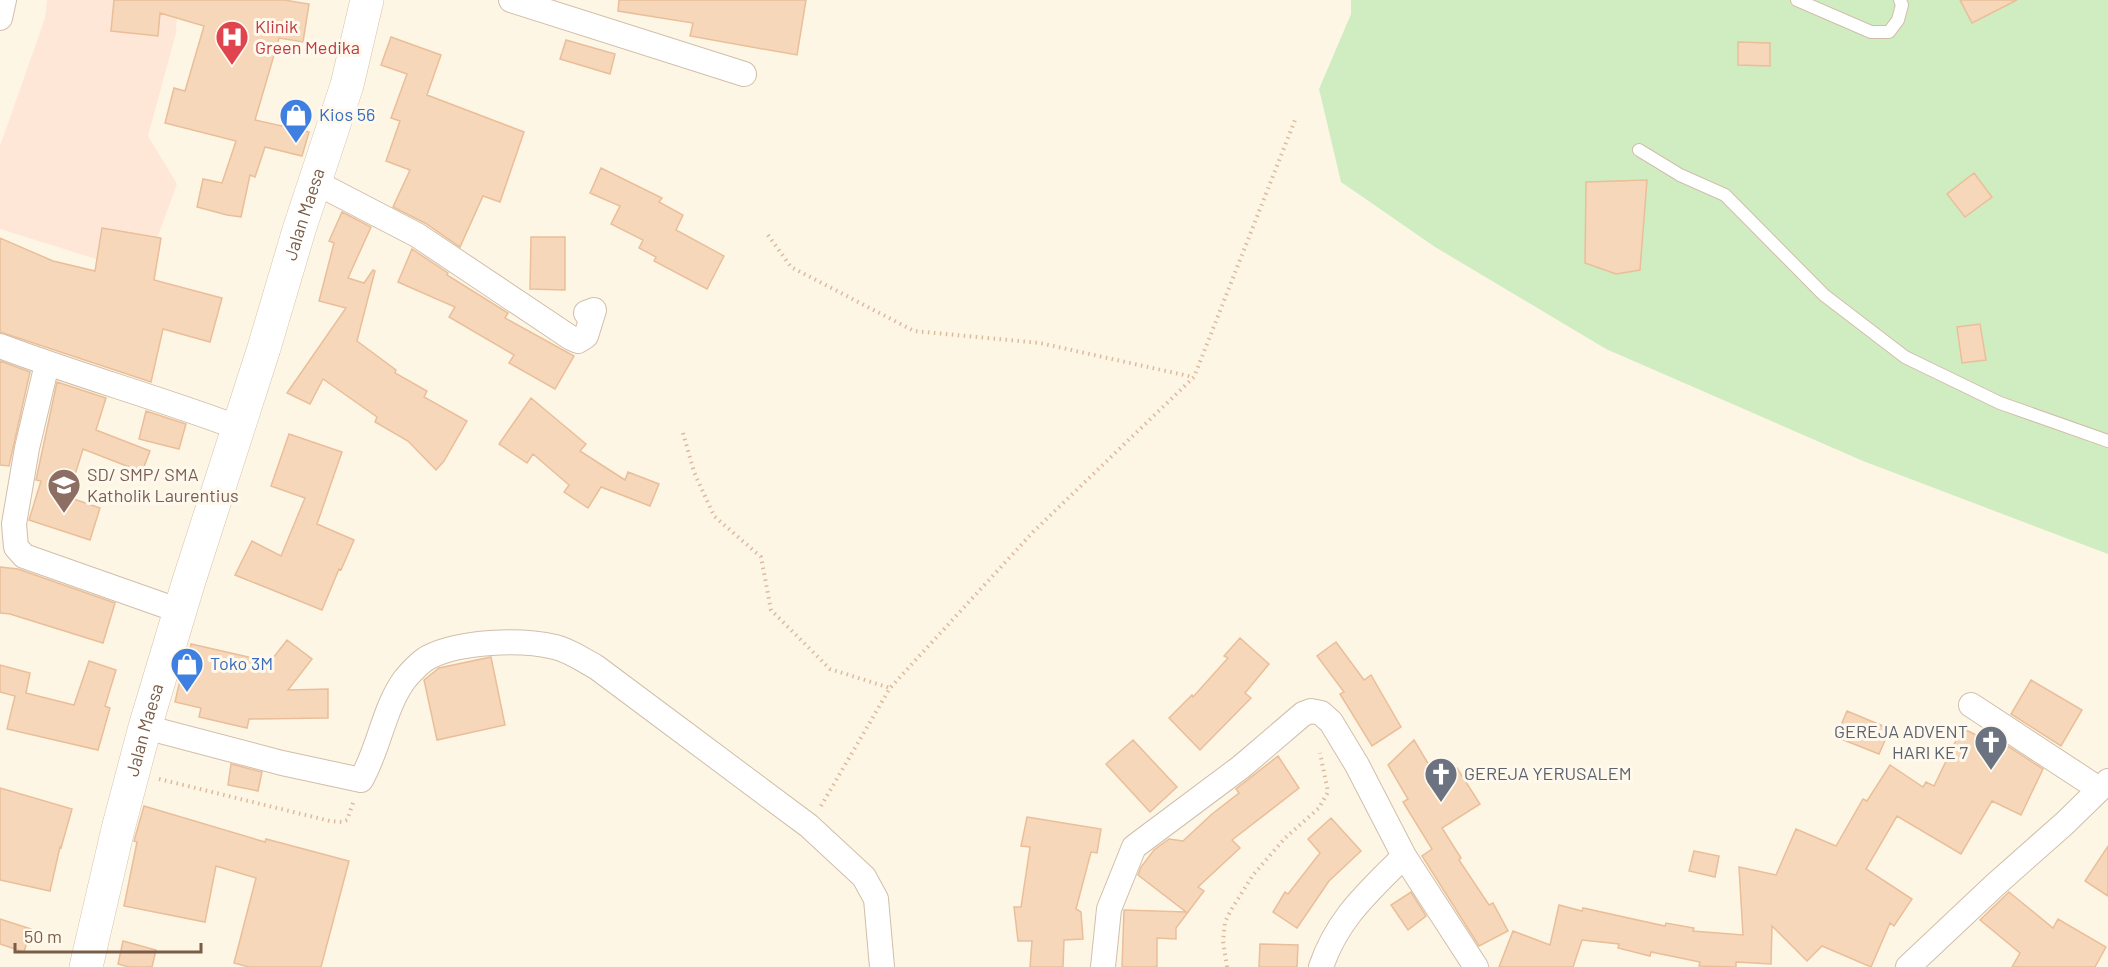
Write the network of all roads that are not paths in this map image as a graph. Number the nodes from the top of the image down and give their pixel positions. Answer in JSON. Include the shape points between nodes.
{"nodes":[{"id":1,"x":4,"y":0,"type":"edge"},
{"id":2,"x":368,"y":0,"type":"edge"},
{"id":3,"x":511,"y":0,"type":"edge"},
{"id":4,"x":1797,"y":0,"type":"edge"},
{"id":5,"x":1900,"y":0,"type":"edge"},
{"id":6,"x":0,"y":18,"type":"edge"},
{"id":7,"x":744,"y":74,"type":"dead end"},
{"id":8,"x":1639,"y":150,"type":"dead end"},
{"id":9,"x":315,"y":182,"type":"junction"},
{"id":10,"x":586,"y":313,"type":"dead end"},
{"id":11,"x":0,"y":346,"type":"edge"},
{"id":12,"x":47,"y":364,"type":"junction"},
{"id":13,"x":239,"y":428,"type":"junction"},
{"id":14,"x":2108,"y":441,"type":"edge"},
{"id":15,"x":180,"y":610,"type":"junction"},
{"id":16,"x":1971,"y":705,"type":"dead end"},
{"id":17,"x":145,"y":727,"type":"junction"},
{"id":18,"x":2104,"y":785,"type":"edge"},
{"id":19,"x":1404,"y":856,"type":"junction"},
{"id":20,"x":86,"y":967,"type":"edge"},
{"id":21,"x":882,"y":967,"type":"edge"},
{"id":22,"x":1104,"y":967,"type":"edge"},
{"id":23,"x":1321,"y":967,"type":"edge"},
{"id":24,"x":1476,"y":967,"type":"edge"},
{"id":25,"x":1908,"y":967,"type":"edge"}],
"edges":[{"from":1,"to":6,"type":"street"},
{"from":2,"to":9,"type":"street","name":"Jalan Maesa","via":[[347,86]]},
{"from":3,"to":7,"type":"street"},
{"from":4,"to":5,"type":"lane","via":[[1871,32],[1889,32],[1898,20]]},
{"from":8,"to":14,"type":"lane","via":[[1680,175],[1725,195],[1824,295],[1905,357],[2000,403]]},
{"from":9,"to":10,"type":"street","via":[[417,235],[578,341],[586,336],[594,310]]},
{"from":9,"to":13,"type":"street","name":"Jalan Maesa"},
{"from":11,"to":12,"type":"street"},
{"from":12,"to":13,"type":"street"},
{"from":12,"to":15,"type":"street","via":[[27,448],[14,525],[16,547],[24,556]]},
{"from":13,"to":15,"type":"street","name":"Jalan Maesa"},
{"from":15,"to":17,"type":"street","name":"Jalan Maesa"},
{"from":16,"to":18,"type":"street"},
{"from":17,"to":20,"type":"street","name":"Jalan Maesa"},
{"from":17,"to":21,"type":"street","via":[[361,780],[405,679],[427,658],[449,650],[511,641],[557,647],[596,667],[809,826],[864,878],[876,899]]},
{"from":18,"to":25,"type":"street"},
{"from":19,"to":22,"type":"street","via":[[1335,729],[1321,713],[1311,711],[1134,847],[1109,909]]},
{"from":19,"to":23,"type":"street","via":[[1348,913]]},
{"from":19,"to":24,"type":"street"}]}
